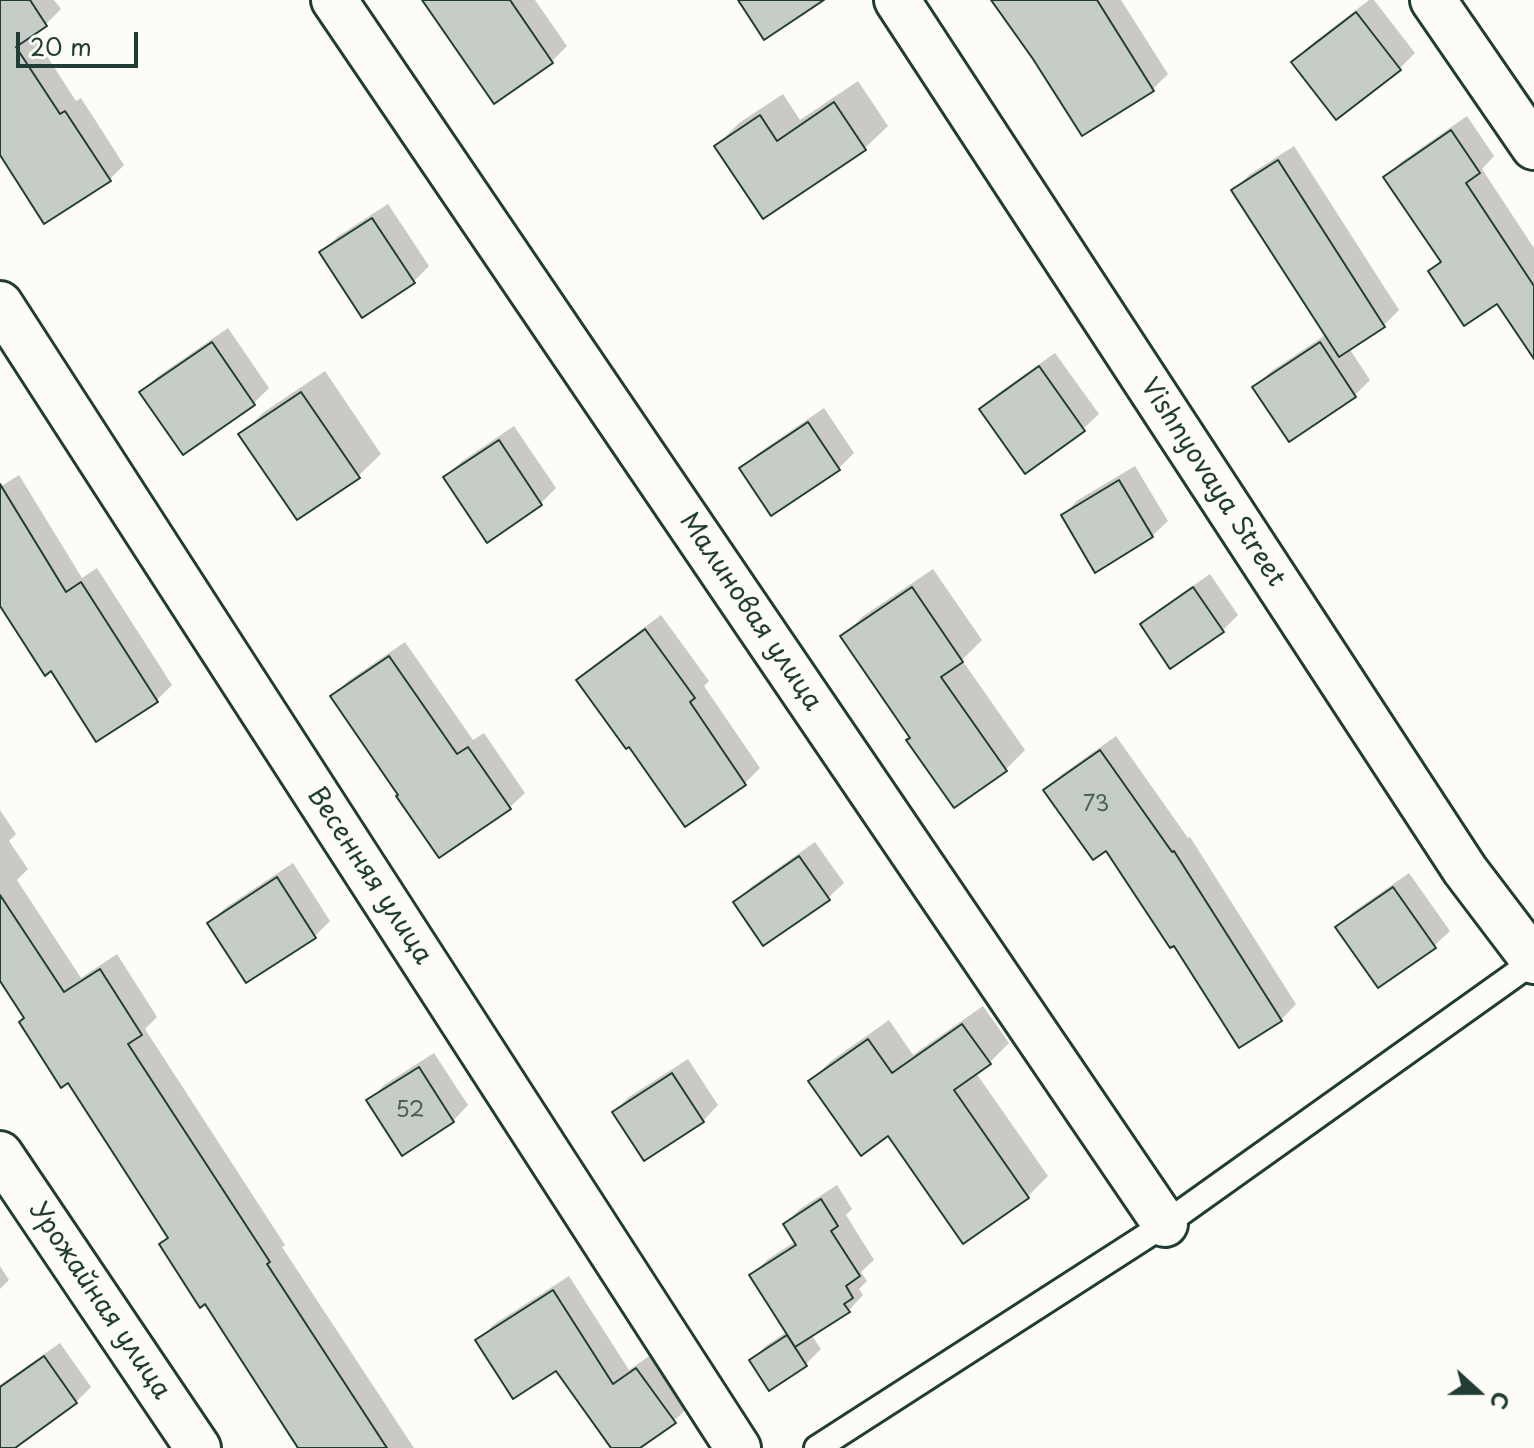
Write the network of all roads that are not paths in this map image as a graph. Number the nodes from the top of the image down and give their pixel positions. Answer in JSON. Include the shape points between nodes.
{"nodes":[{"id":1,"x":334,"y":0,"type":"edge"},
{"id":2,"x":897,"y":0,"type":"edge"},
{"id":3,"x":1433,"y":0,"type":"edge"},
{"id":4,"x":1534,"y":147,"type":"edge"},
{"id":5,"x":0,"y":304,"type":"edge"},
{"id":6,"x":1534,"y":961,"type":"edge"},
{"id":7,"x":0,"y":1154,"type":"edge"},
{"id":8,"x":1165,"y":1224,"type":"junction"},
{"id":9,"x":198,"y":1448,"type":"edge"},
{"id":10,"x":738,"y":1448,"type":"edge"},
{"id":11,"x":817,"y":1448,"type":"edge"}],
"edges":[{"from":1,"to":8,"type":"street","name":"Малиновая улица"},
{"from":2,"to":6,"type":"street","name":"Vishnyovaya Street","via":[[1465,870]]},
{"from":3,"to":4,"type":"street"},
{"from":5,"to":10,"type":"street","name":"Весенняя улица"},
{"from":6,"to":8,"type":"lane"},
{"from":7,"to":9,"type":"street","name":"Урожайная улица"},
{"from":8,"to":11,"type":"lane"}]}
